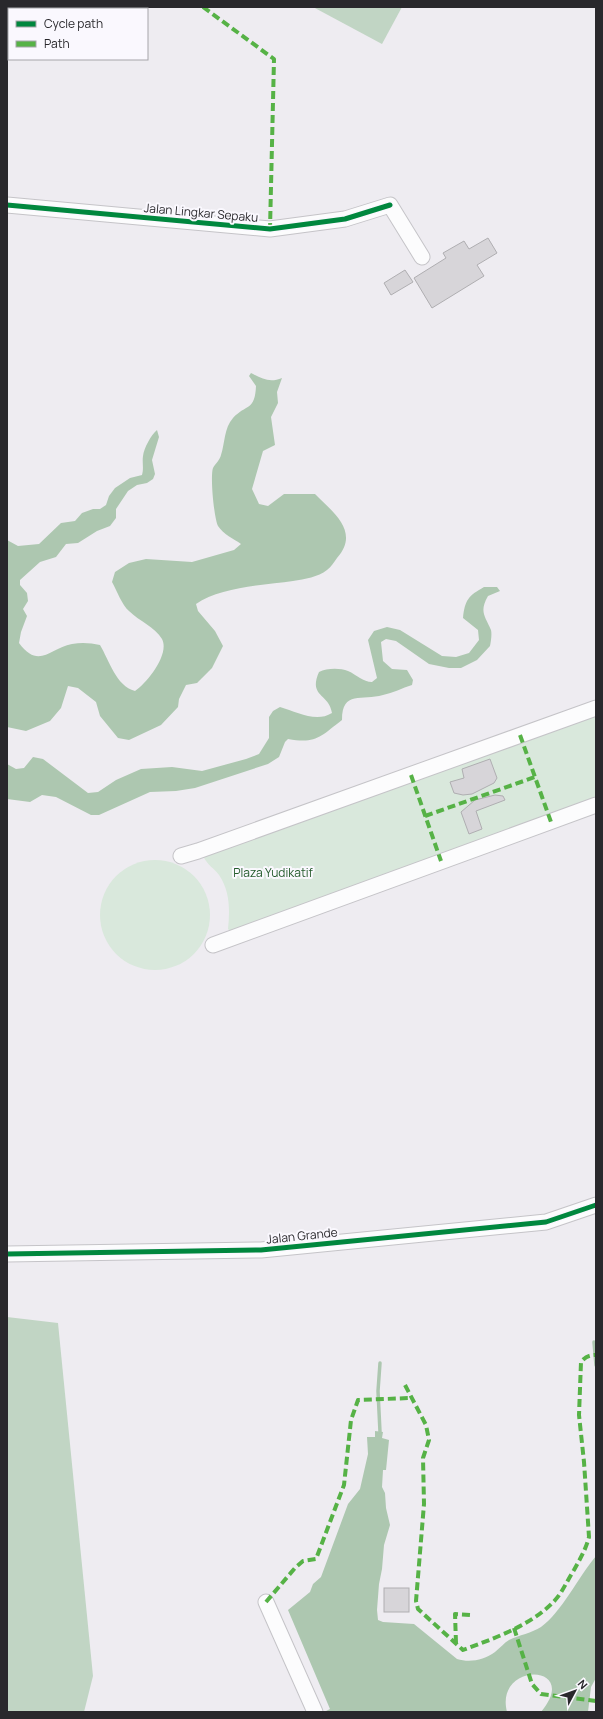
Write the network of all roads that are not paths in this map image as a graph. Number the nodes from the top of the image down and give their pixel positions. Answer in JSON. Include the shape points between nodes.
{"nodes":[{"id":1,"x":7,"y":205,"type":"edge"},
{"id":2,"x":422,"y":256,"type":"dead end"},
{"id":3,"x":596,"y":708,"type":"edge"},
{"id":4,"x":596,"y":805,"type":"edge"},
{"id":5,"x":181,"y":856,"type":"dead end"},
{"id":6,"x":213,"y":945,"type":"dead end"},
{"id":7,"x":596,"y":1205,"type":"edge"},
{"id":8,"x":7,"y":1254,"type":"edge"},
{"id":9,"x":266,"y":1602,"type":"dead end"},
{"id":10,"x":315,"y":1712,"type":"edge"}],
"edges":[{"from":1,"to":2,"type":"street","name":"Jalan Lingkar Sepaku","via":[[270,229],[345,219],[390,205]]},
{"from":3,"to":5,"type":"street"},
{"from":4,"to":6,"type":"street"},
{"from":7,"to":8,"type":"street","name":"Jalan Grande","via":[[546,1222],[261,1250]]},
{"from":9,"to":10,"type":"street"}]}
